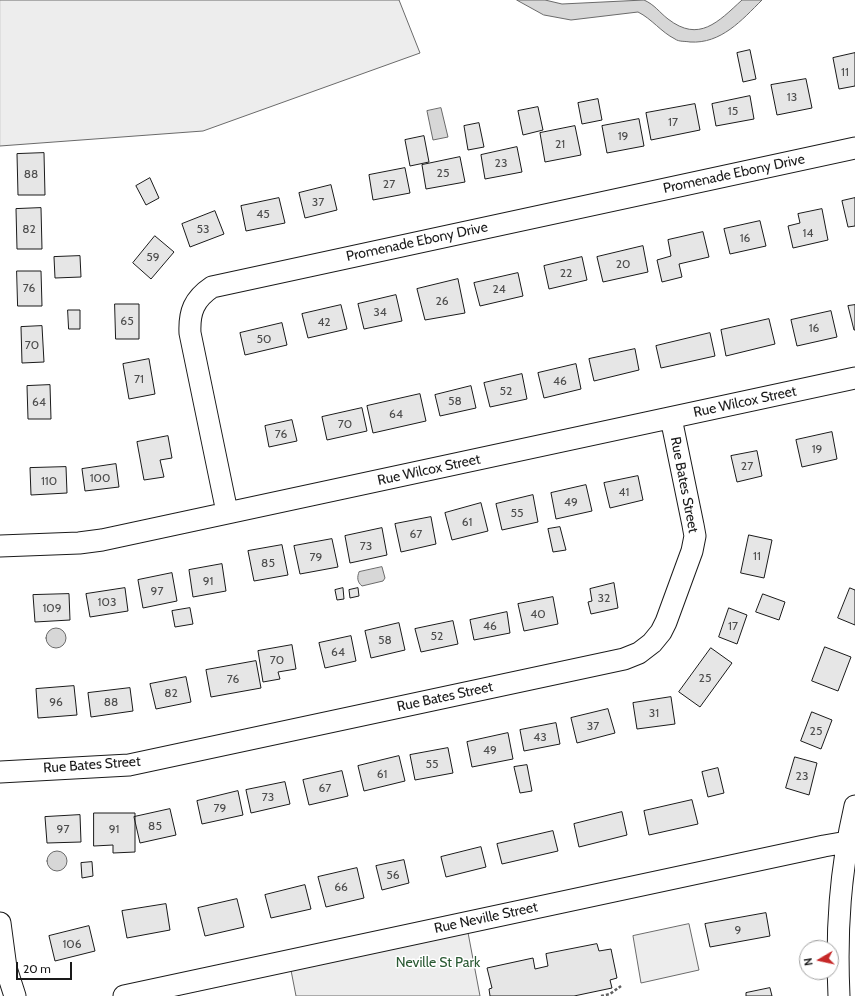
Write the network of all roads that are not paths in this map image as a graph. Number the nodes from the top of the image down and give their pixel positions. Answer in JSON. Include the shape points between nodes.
{"nodes":[{"id":1,"x":855,"y":148,"type":"edge"},
{"id":2,"x":855,"y":378,"type":"edge"},
{"id":3,"x":671,"y":418,"type":"junction"},
{"id":4,"x":227,"y":512,"type":"junction"},
{"id":5,"x":0,"y":546,"type":"edge"},
{"id":6,"x":0,"y":772,"type":"edge"},
{"id":7,"x":855,"y":806,"type":"edge"},
{"id":8,"x":851,"y":842,"type":"edge"},
{"id":9,"x":0,"y":924,"type":"edge"},
{"id":10,"x":184,"y":990,"type":"edge"},
{"id":11,"x":15,"y":996,"type":"edge"},
{"id":12,"x":124,"y":996,"type":"edge"},
{"id":13,"x":839,"y":996,"type":"edge"}],
"edges":[{"from":1,"to":4,"type":"street","name":"Promenade Ebony Drive","via":[[212,287],[203,293],[192,307],[189,320]]},
{"from":2,"to":3,"type":"street","name":"Rue Wilcox Street"},
{"from":3,"to":4,"type":"street","name":"Rue Wilcox Street"},
{"from":3,"to":6,"type":"street","name":"Rue Bates Street","via":[[695,536],[689,563],[666,622],[652,643],[639,653],[624,659],[129,765]]},
{"from":4,"to":5,"type":"street","name":"Rue Wilcox Street","via":[[102,540]]},
{"from":7,"to":8,"type":"street"},
{"from":8,"to":10,"type":"street","name":"Rue Neville Street"},
{"from":8,"to":13,"type":"street","via":[[840,886],[837,951]]},
{"from":9,"to":11,"type":"street","via":[[6,968]]},
{"from":10,"to":12,"type":"street","name":"Rue Neville Street"}]}
